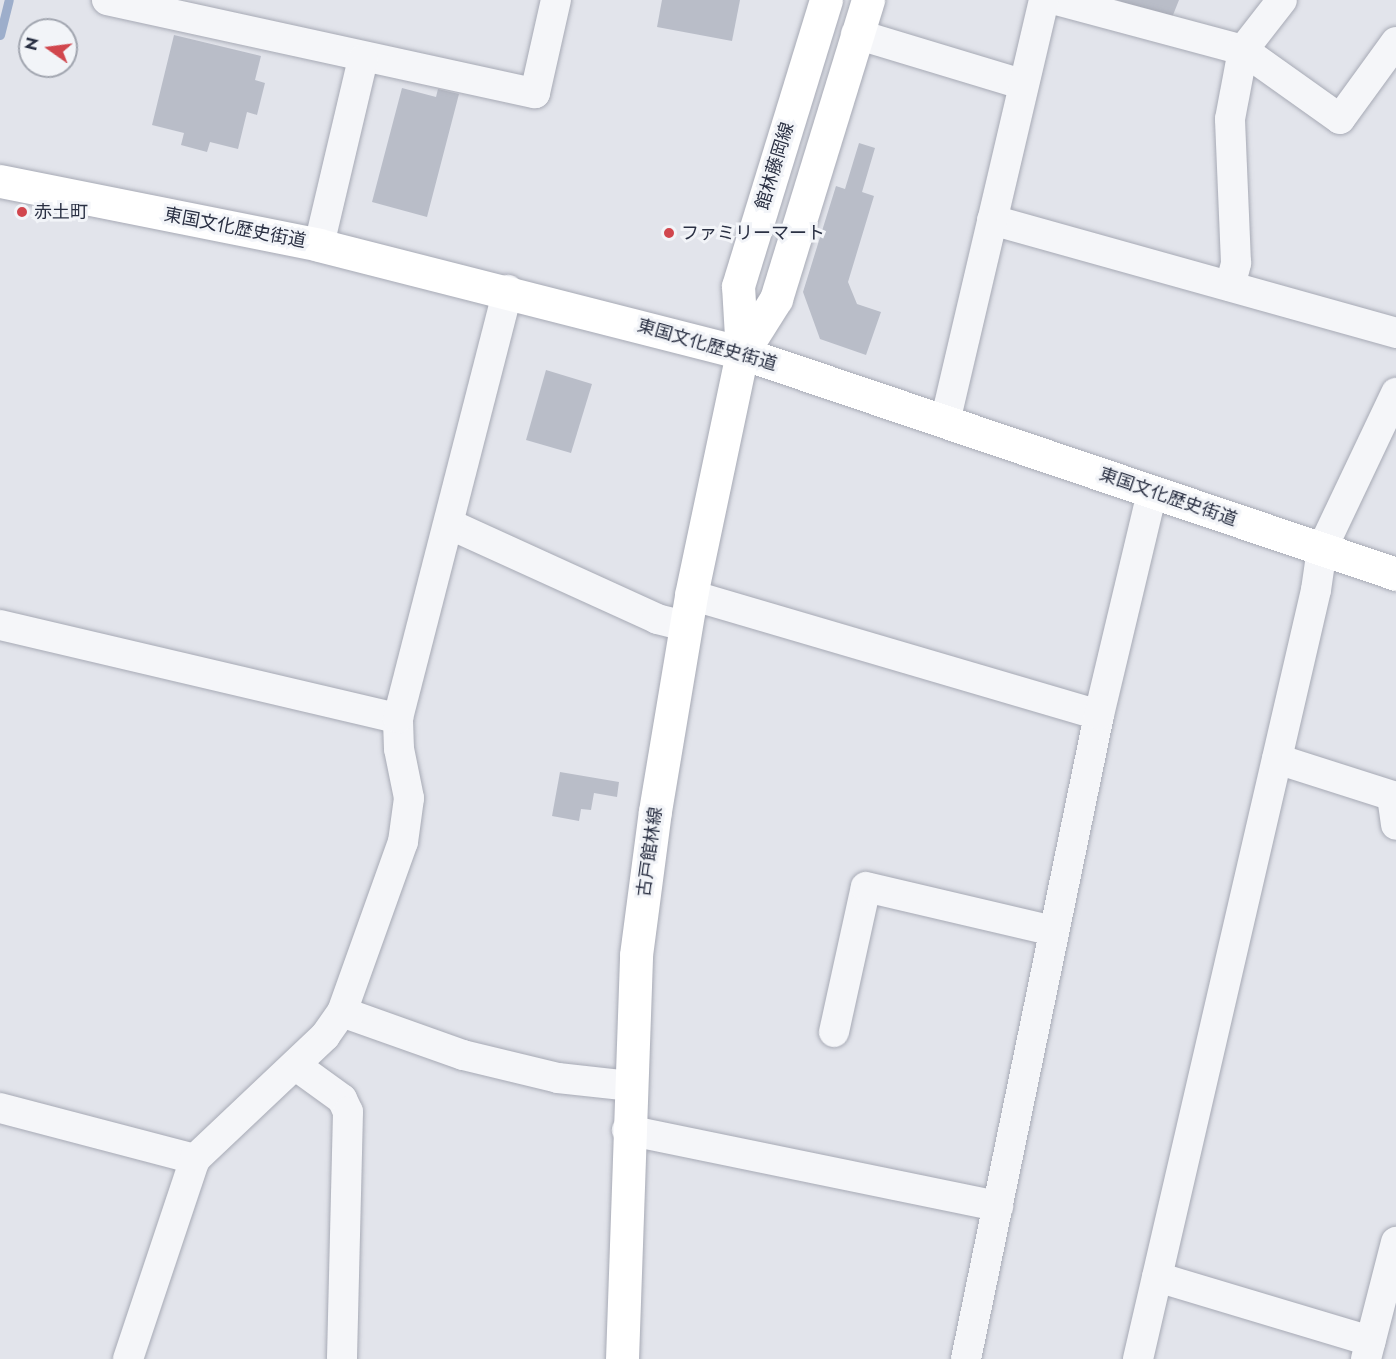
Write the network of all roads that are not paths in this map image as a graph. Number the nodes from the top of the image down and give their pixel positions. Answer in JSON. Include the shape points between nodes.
{"nodes":[{"id":1,"x":107,"y":0,"type":"edge"},
{"id":2,"x":556,"y":0,"type":"edge"},
{"id":3,"x":826,"y":0,"type":"edge"},
{"id":4,"x":868,"y":0,"type":"edge"},
{"id":5,"x":1044,"y":0,"type":"edge"},
{"id":6,"x":1056,"y":0,"type":"edge"},
{"id":7,"x":1282,"y":0,"type":"edge"},
{"id":8,"x":856,"y":34,"type":"junction"},
{"id":9,"x":1396,"y":42,"type":"edge"},
{"id":10,"x":1243,"y":50,"type":"junction"},
{"id":11,"x":363,"y":59,"type":"junction"},
{"id":12,"x":1022,"y":84,"type":"junction"},
{"id":13,"x":0,"y":181,"type":"edge"},
{"id":14,"x":992,"y":220,"type":"junction"},
{"id":15,"x":319,"y":245,"type":"junction"},
{"id":16,"x":1230,"y":286,"type":"junction"},
{"id":17,"x":508,"y":290,"type":"junction"},
{"id":18,"x":1396,"y":333,"type":"edge"},
{"id":19,"x":742,"y":353,"type":"junction"},
{"id":20,"x":1396,"y":393,"type":"edge"},
{"id":21,"x":945,"y":422,"type":"junction"},
{"id":22,"x":1152,"y":492,"type":"junction"},
{"id":23,"x":449,"y":524,"type":"junction"},
{"id":24,"x":1322,"y":549,"type":"junction"},
{"id":25,"x":1396,"y":574,"type":"edge"},
{"id":26,"x":689,"y":611,"type":"junction"},
{"id":27,"x":0,"y":625,"type":"edge"},
{"id":28,"x":1098,"y":715,"type":"junction"},
{"id":29,"x":398,"y":718,"type":"junction"},
{"id":30,"x":1277,"y":759,"type":"junction"},
{"id":31,"x":1395,"y":806,"type":"edge"},
{"id":32,"x":1054,"y":931,"type":"junction"},
{"id":33,"x":342,"y":1012,"type":"junction"},
{"id":34,"x":834,"y":1032,"type":"dead end"},
{"id":35,"x":296,"y":1065,"type":"junction"},
{"id":36,"x":630,"y":1086,"type":"junction"},
{"id":37,"x":0,"y":1108,"type":"edge"},
{"id":38,"x":627,"y":1130,"type":"junction"},
{"id":39,"x":195,"y":1159,"type":"junction"},
{"id":40,"x":998,"y":1206,"type":"junction"},
{"id":41,"x":1396,"y":1242,"type":"edge"},
{"id":42,"x":1157,"y":1277,"type":"junction"},
{"id":43,"x":1368,"y":1350,"type":"edge"},
{"id":44,"x":128,"y":1359,"type":"edge"},
{"id":45,"x":342,"y":1359,"type":"edge"},
{"id":46,"x":622,"y":1359,"type":"edge"},
{"id":47,"x":966,"y":1359,"type":"edge"},
{"id":48,"x":1138,"y":1359,"type":"edge"}],
"edges":[{"from":1,"to":11,"type":"street"},
{"from":2,"to":11,"type":"street","via":[[535,93]]},
{"from":3,"to":19,"type":"main road","name":"館林藤岡線","via":[[738,286]]},
{"from":4,"to":8,"type":"main road"},
{"from":5,"to":12,"type":"street"},
{"from":6,"to":10,"type":"street"},
{"from":7,"to":10,"type":"street"},
{"from":8,"to":12,"type":"street"},
{"from":8,"to":19,"type":"main road","via":[[777,299]]},
{"from":9,"to":10,"type":"street","via":[[1340,119]]},
{"from":10,"to":16,"type":"street","via":[[1230,119],[1236,263]]},
{"from":11,"to":15,"type":"street"},
{"from":12,"to":14,"type":"street"},
{"from":13,"to":15,"type":"main road","name":"東国文化歴史街道"},
{"from":14,"to":16,"type":"street"},
{"from":14,"to":21,"type":"street"},
{"from":15,"to":17,"type":"main road","name":"東国文化歴史街道"},
{"from":16,"to":18,"type":"street"},
{"from":17,"to":19,"type":"main road","name":"東国文化歴史街道"},
{"from":17,"to":23,"type":"street"},
{"from":19,"to":21,"type":"main road","name":"東国文化歴史街道"},
{"from":19,"to":26,"type":"main road","name":"古戸館林線"},
{"from":20,"to":24,"type":"street"},
{"from":21,"to":22,"type":"main road","name":"東国文化歴史街道"},
{"from":22,"to":24,"type":"main road","name":"東国文化歴史街道"},
{"from":22,"to":28,"type":"street"},
{"from":23,"to":26,"type":"street","via":[[657,619]]},
{"from":23,"to":29,"type":"street"},
{"from":24,"to":25,"type":"main road","name":"東国文化歴史街道"},
{"from":24,"to":30,"type":"street"},
{"from":26,"to":28,"type":"street"},
{"from":26,"to":36,"type":"main road","name":"古戸館林線","via":[[636,955]]},
{"from":27,"to":29,"type":"street"},
{"from":28,"to":32,"type":"street"},
{"from":29,"to":33,"type":"street","via":[[409,819]]},
{"from":30,"to":31,"type":"street"},
{"from":30,"to":42,"type":"street"},
{"from":32,"to":34,"type":"street","via":[[866,887]]},
{"from":32,"to":40,"type":"street"},
{"from":33,"to":35,"type":"street"},
{"from":33,"to":36,"type":"street","via":[[463,1055],[558,1078]]},
{"from":35,"to":39,"type":"street"},
{"from":35,"to":45,"type":"street","via":[[342,1099],[348,1112]]},
{"from":36,"to":38,"type":"main road","name":"古戸館林線"},
{"from":37,"to":39,"type":"street"},
{"from":38,"to":40,"type":"street"},
{"from":38,"to":46,"type":"main road","name":"古戸館林線"},
{"from":39,"to":44,"type":"street"},
{"from":40,"to":47,"type":"street"},
{"from":41,"to":43,"type":"street"},
{"from":42,"to":43,"type":"street"},
{"from":42,"to":48,"type":"street"}]}
